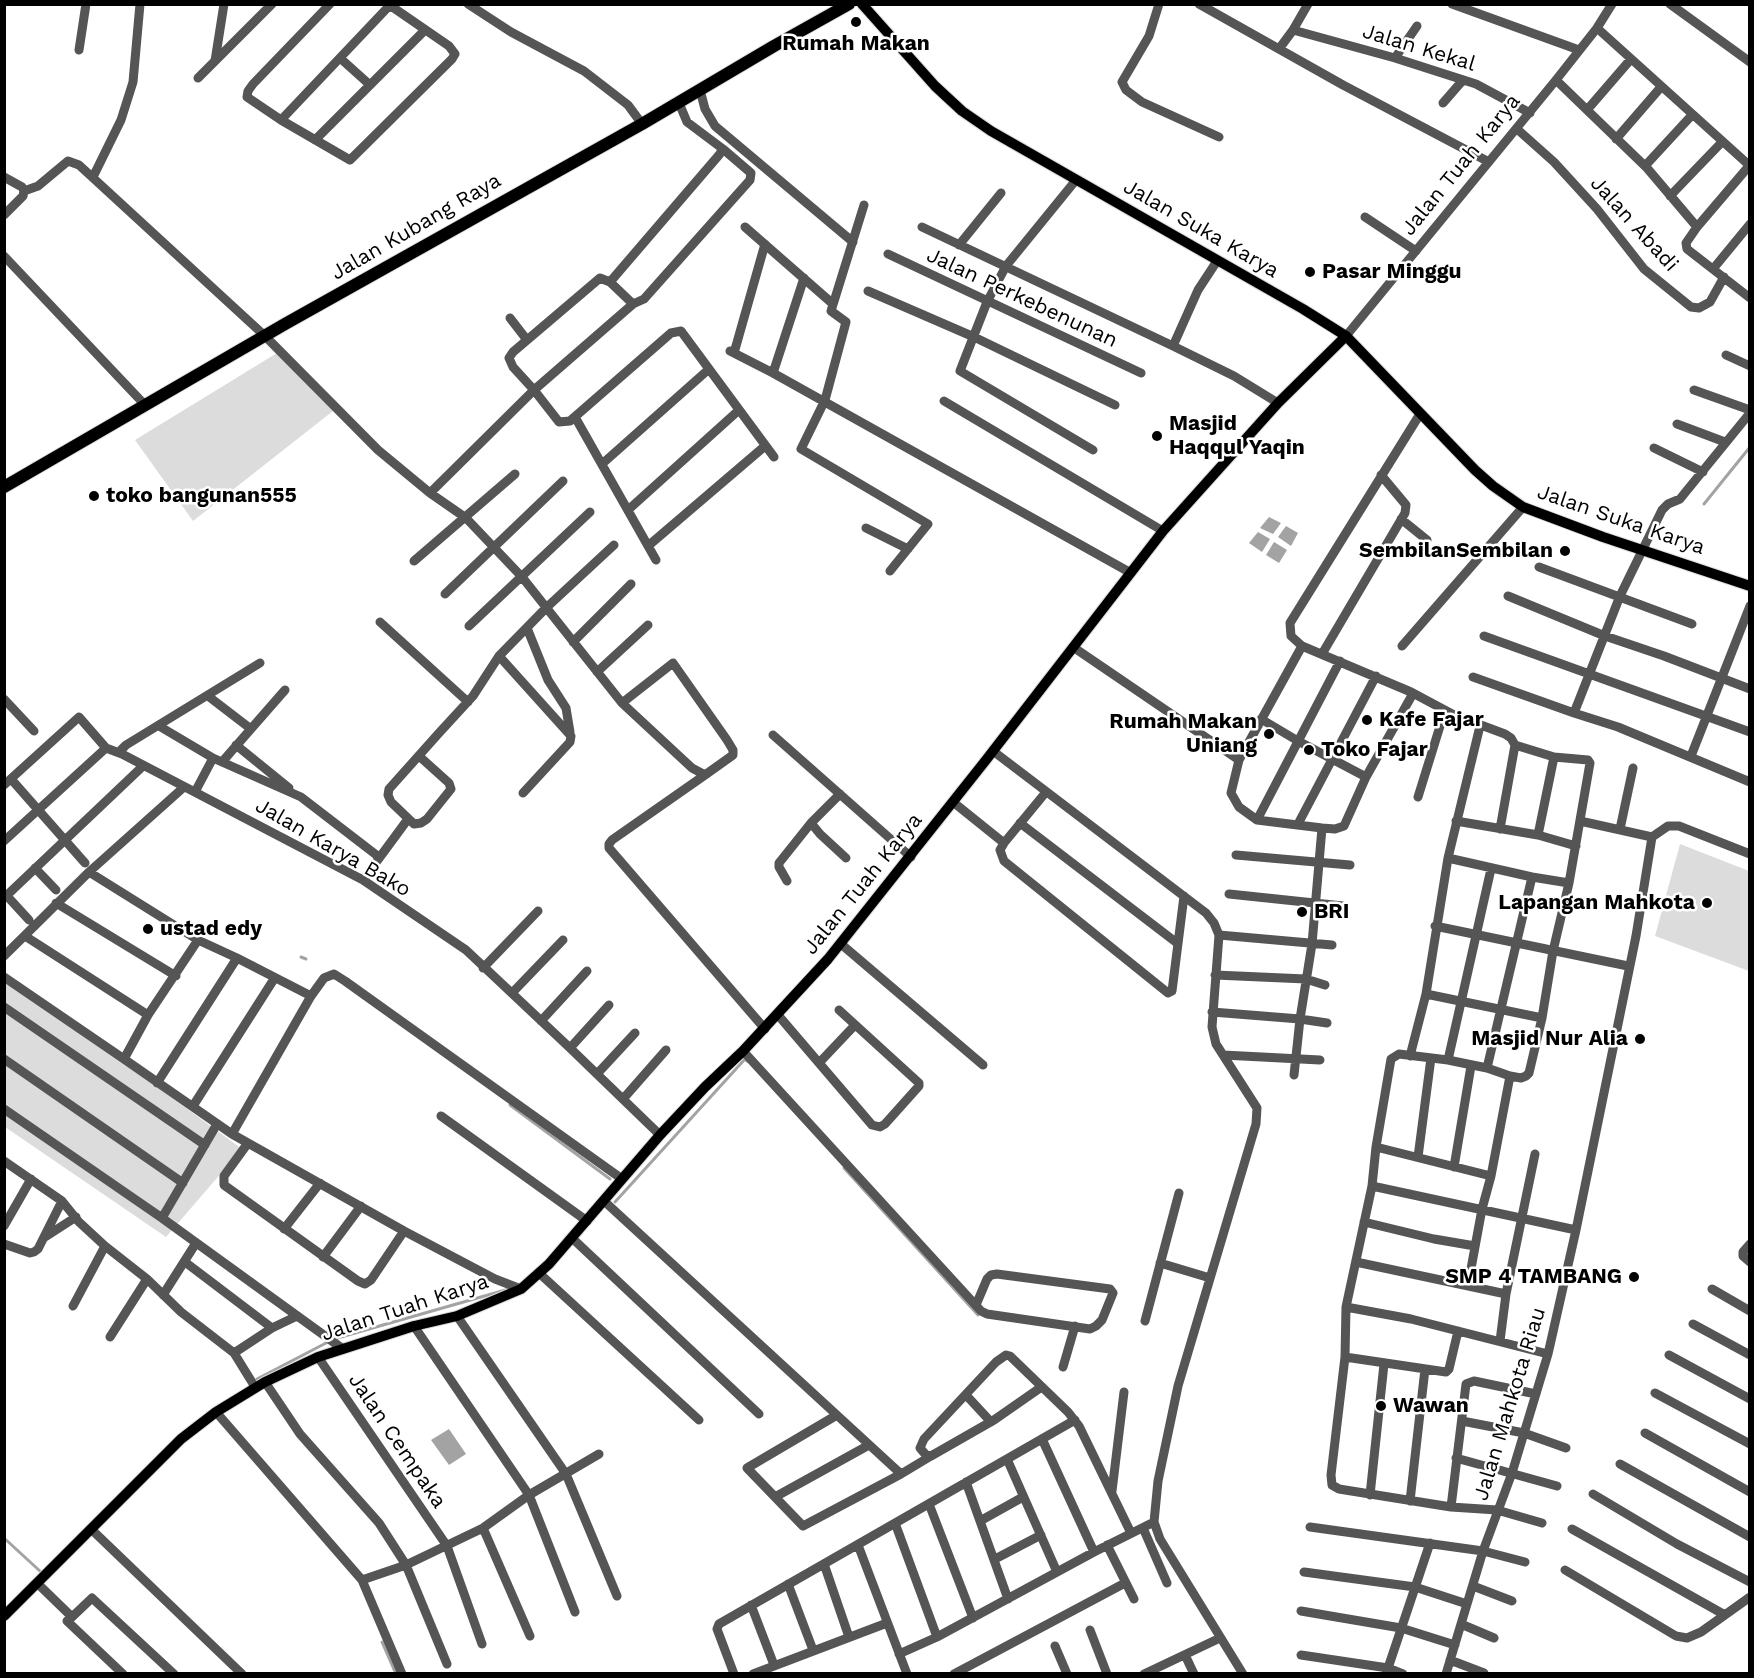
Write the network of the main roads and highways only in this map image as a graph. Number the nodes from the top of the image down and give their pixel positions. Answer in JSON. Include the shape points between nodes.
{"nodes":[{"id":1,"x":849,"y":4,"type":"edge"},
{"id":2,"x":862,"y":4,"type":"edge"},
{"id":3,"x":1346,"y":336,"type":"junction"},
{"id":4,"x":5,"y":485,"type":"edge"},
{"id":5,"x":1749,"y":585,"type":"edge"},
{"id":6,"x":4,"y":1616,"type":"edge"}],
"edges":[{"from":1,"to":4,"type":"highway","name":"Jalan Kubang Raya"},
{"from":2,"to":3,"type":"main road","name":"Jalan Suka Karya","via":[[919,69],[962,111],[991,131]]},
{"from":3,"to":5,"type":"main road","name":"Jalan Suka Karya","via":[[1475,470],[1523,507]]},
{"from":3,"to":6,"type":"main road","name":"Jalan Tuah Karya","via":[[1278,403],[1163,531],[841,944],[765,1029],[660,1135],[539,1273],[521,1290],[457,1316],[318,1357],[260,1384],[216,1412],[181,1439]]}]}
